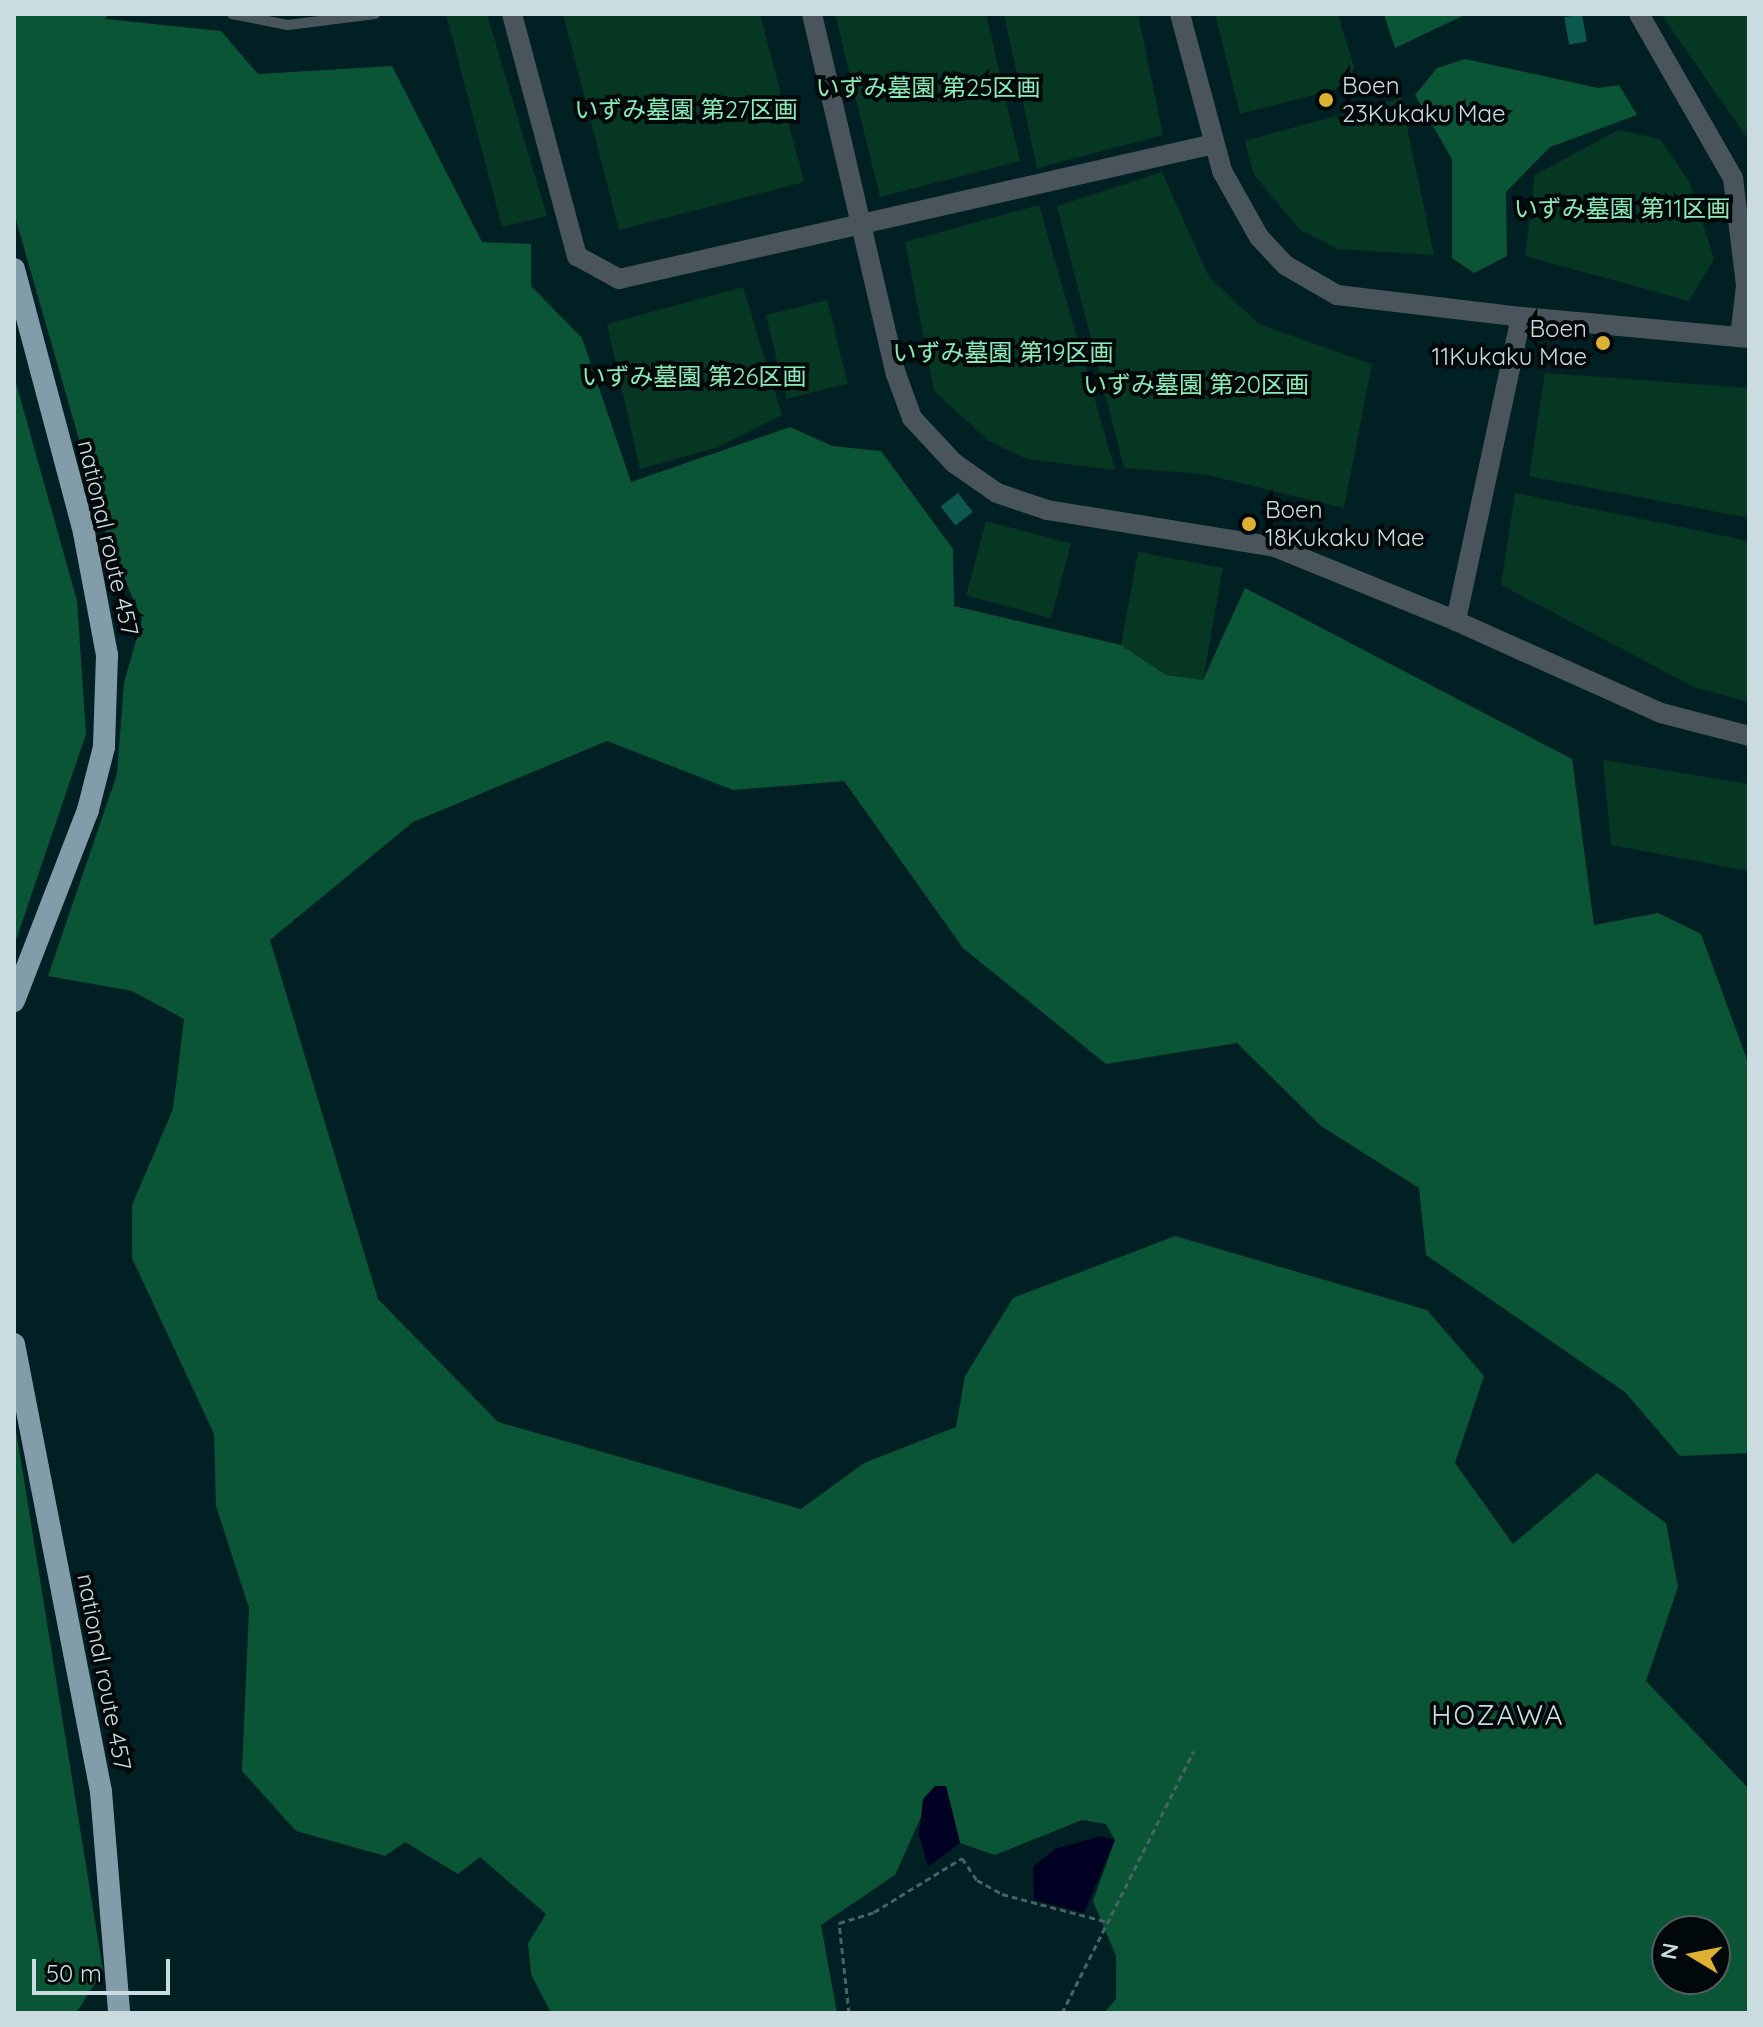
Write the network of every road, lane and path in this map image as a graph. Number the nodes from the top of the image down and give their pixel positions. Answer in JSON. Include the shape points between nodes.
{"nodes":[{"id":1,"x":232,"y":14,"type":"edge"},
{"id":2,"x":375,"y":14,"type":"edge"},
{"id":3,"x":512,"y":14,"type":"edge"},
{"id":4,"x":812,"y":14,"type":"edge"},
{"id":5,"x":1180,"y":14,"type":"edge"},
{"id":6,"x":1639,"y":14,"type":"edge"},
{"id":7,"x":1214,"y":144,"type":"junction"},
{"id":8,"x":862,"y":227,"type":"junction"},
{"id":9,"x":14,"y":269,"type":"edge"},
{"id":10,"x":1521,"y":317,"type":"junction"},
{"id":11,"x":1744,"y":338,"type":"edge"},
{"id":12,"x":1456,"y":621,"type":"junction"},
{"id":13,"x":1749,"y":736,"type":"edge"},
{"id":14,"x":14,"y":1001,"type":"edge"},
{"id":15,"x":14,"y":1344,"type":"edge"},
{"id":16,"x":1194,"y":1751,"type":"dead end"},
{"id":17,"x":1108,"y":1922,"type":"junction"},
{"id":18,"x":119,"y":2013,"type":"edge"},
{"id":19,"x":849,"y":2013,"type":"edge"},
{"id":20,"x":1062,"y":2013,"type":"edge"}],
"edges":[{"from":1,"to":2,"type":"lane","via":[[288,25]]},
{"from":3,"to":8,"type":"street","via":[[577,256],[619,279]]},
{"from":4,"to":8,"type":"street"},
{"from":5,"to":7,"type":"street"},
{"from":6,"to":11,"type":"street","via":[[1733,178],[1746,286]]},
{"from":7,"to":8,"type":"street"},
{"from":7,"to":10,"type":"street","via":[[1259,237],[1310,282],[1365,300]]},
{"from":8,"to":12,"type":"street","via":[[912,418],[954,463],[997,493],[1047,510],[1275,547]]},
{"from":9,"to":14,"type":"highway","name":"national route 457","via":[[84,533],[107,655],[104,747],[88,810]]},
{"from":10,"to":11,"type":"street"},
{"from":10,"to":12,"type":"street"},
{"from":12,"to":13,"type":"street","via":[[1661,713]]},
{"from":15,"to":18,"type":"highway","name":"national route 457","via":[[101,1792]]},
{"from":16,"to":17,"type":"path"},
{"from":17,"to":19,"type":"path","via":[[1002,1894],[977,1880],[962,1858],[874,1912],[839,1923]]},
{"from":17,"to":20,"type":"path"}]}
